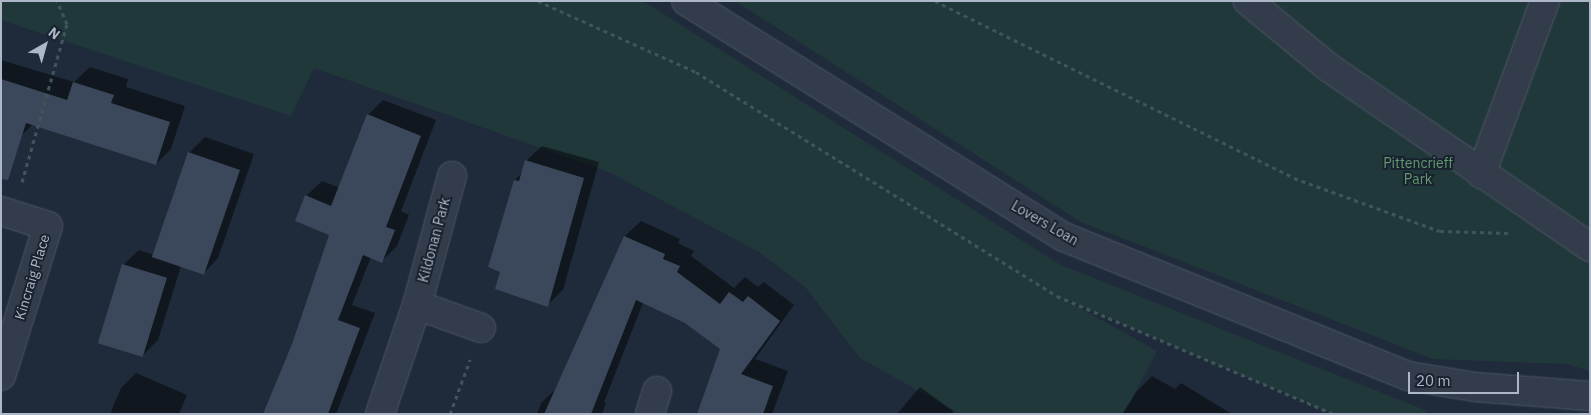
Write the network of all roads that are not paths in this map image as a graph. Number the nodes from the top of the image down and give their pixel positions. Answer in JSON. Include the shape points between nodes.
{"nodes":[{"id":1,"x":686,"y":1,"type":"edge"},
{"id":2,"x":1248,"y":1,"type":"edge"},
{"id":3,"x":1546,"y":1,"type":"edge"},
{"id":4,"x":1481,"y":174,"type":"junction"},
{"id":5,"x":452,"y":176,"type":"dead end"},
{"id":6,"x":7,"y":212,"type":"edge"},
{"id":7,"x":1578,"y":241,"type":"edge"},
{"id":8,"x":417,"y":305,"type":"junction"},
{"id":9,"x":481,"y":328,"type":"road end"},
{"id":10,"x":1,"y":376,"type":"edge"},
{"id":11,"x":1590,"y":396,"type":"edge"},
{"id":12,"x":380,"y":414,"type":"edge"}],
"edges":[{"from":1,"to":11,"type":"street","name":"Lovers Loan","via":[[1064,237],[1408,376],[1475,386]]},
{"from":2,"to":4,"type":"street","via":[[1328,68]]},
{"from":3,"to":4,"type":"street"},
{"from":4,"to":7,"type":"street"},
{"from":5,"to":8,"type":"street","name":"Kildonan Park"},
{"from":6,"to":10,"type":"street","name":"Kincraig Place","via":[[48,226]]},
{"from":8,"to":9,"type":"street"},
{"from":8,"to":12,"type":"street","name":"Kildonan Park"}]}
